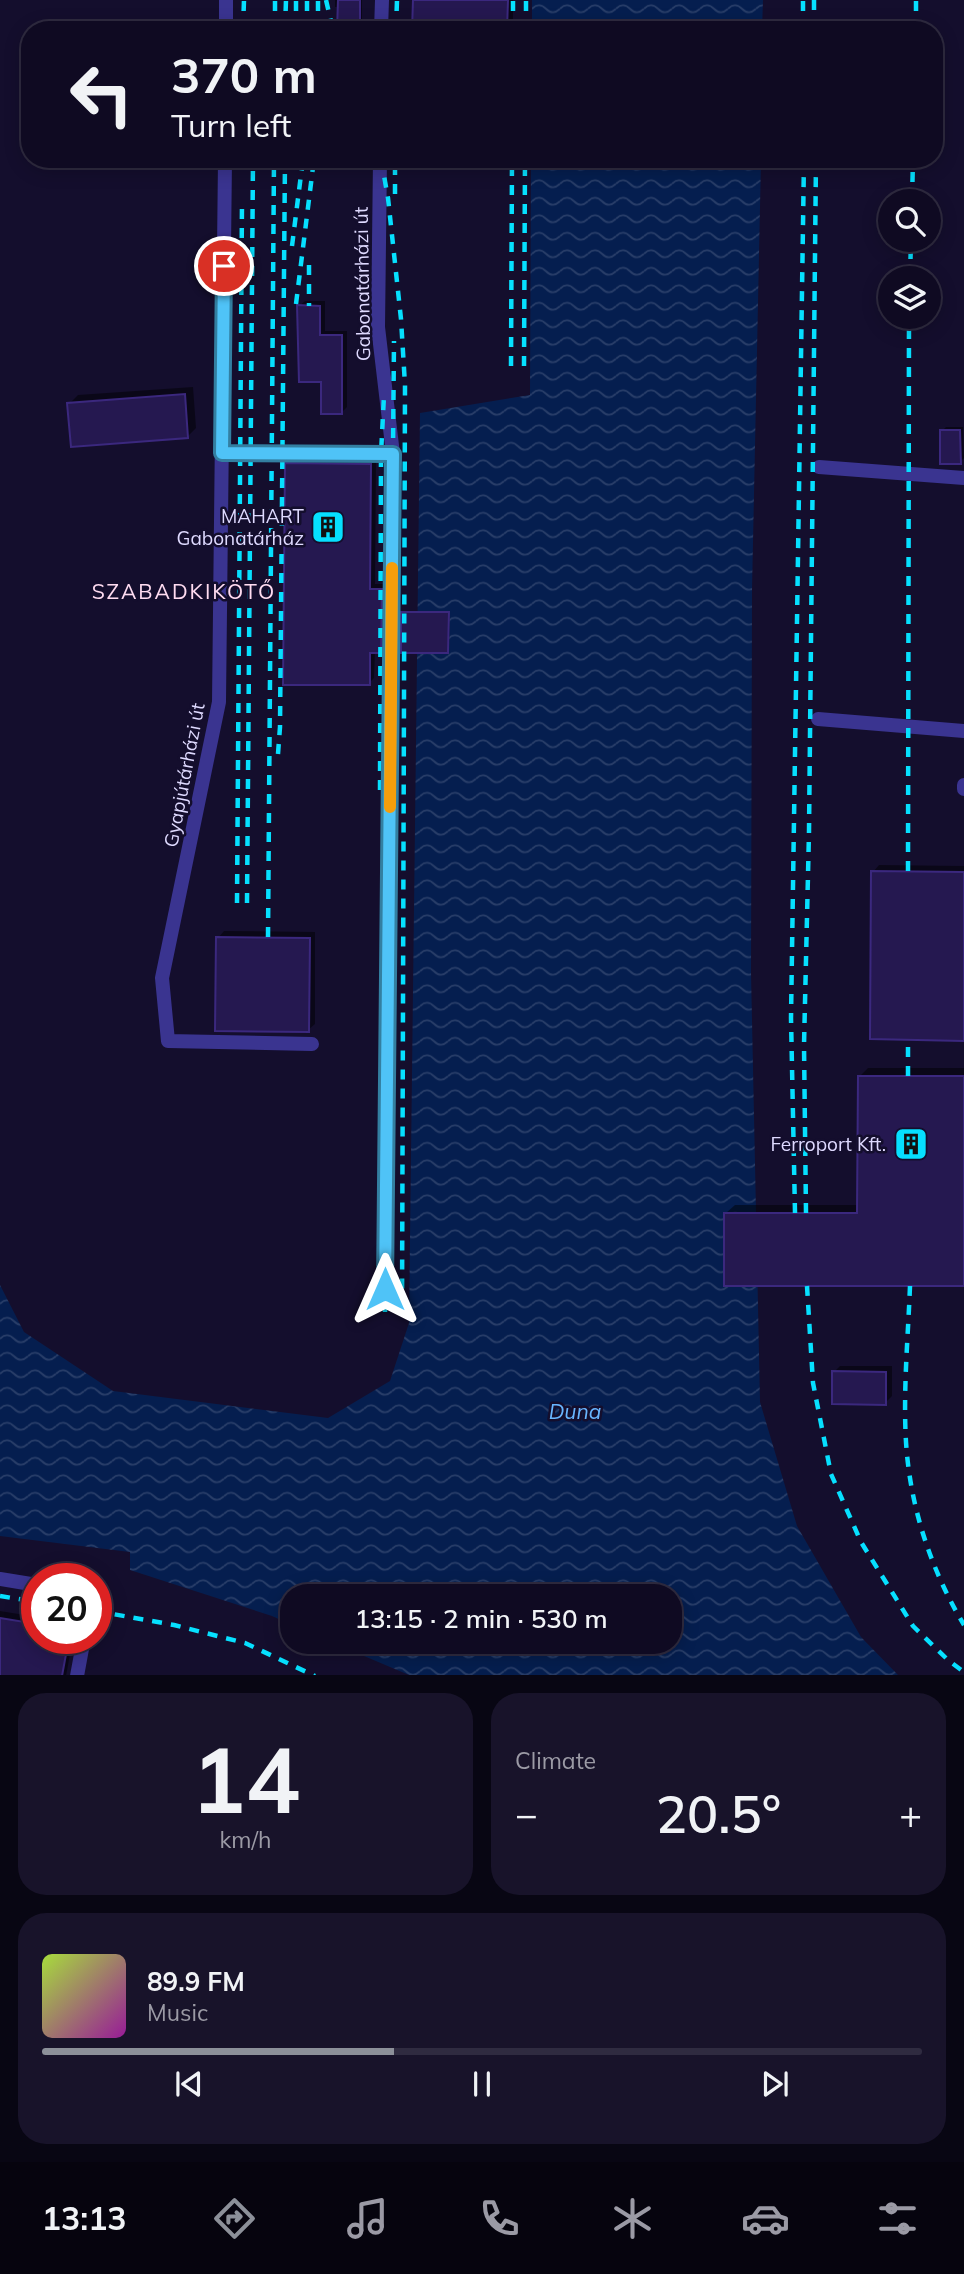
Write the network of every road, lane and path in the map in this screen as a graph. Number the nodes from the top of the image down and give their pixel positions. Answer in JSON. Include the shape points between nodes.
{"nodes":[{"id":1,"x":226,"y":0,"type":"edge"},
{"id":2,"x":382,"y":0,"type":"edge"},
{"id":3,"x":226,"y":21,"type":"edge"},
{"id":4,"x":382,"y":21,"type":"edge"},
{"id":5,"x":225,"y":168,"type":"edge"},
{"id":6,"x":380,"y":168,"type":"edge"},
{"id":7,"x":222,"y":453,"type":"junction"},
{"id":8,"x":393,"y":454,"type":"junction"},
{"id":9,"x":819,"y":467,"type":"dead end"},
{"id":10,"x":964,"y":478,"type":"edge"},
{"id":11,"x":817,"y":719,"type":"dead end"},
{"id":12,"x":964,"y":731,"type":"edge"},
{"id":13,"x":312,"y":1044,"type":"dead end"},
{"id":14,"x":385,"y":1289,"type":"dead end"},
{"id":15,"x":0,"y":1579,"type":"edge"},
{"id":16,"x":21,"y":1582,"type":"edge"},
{"id":17,"x":81,"y":1654,"type":"edge"},
{"id":18,"x":78,"y":1675,"type":"edge"}],
"edges":[{"from":1,"to":3,"type":"lane"},
{"from":2,"to":4,"type":"lane"},
{"from":5,"to":7,"type":"lane","name":"Gyapjútárházi út"},
{"from":6,"to":8,"type":"lane","name":"Gabonatárházi út","via":[[378,327]]},
{"from":7,"to":8,"type":"lane"},
{"from":7,"to":13,"type":"lane","name":"Gyapjútárházi út","via":[[219,702],[162,978],[168,1041]]},
{"from":8,"to":14,"type":"lane","name":"Gabonatárházi út"},
{"from":9,"to":10,"type":"lane"},
{"from":11,"to":12,"type":"lane"},
{"from":15,"to":16,"type":"lane"},
{"from":17,"to":18,"type":"lane"}]}
